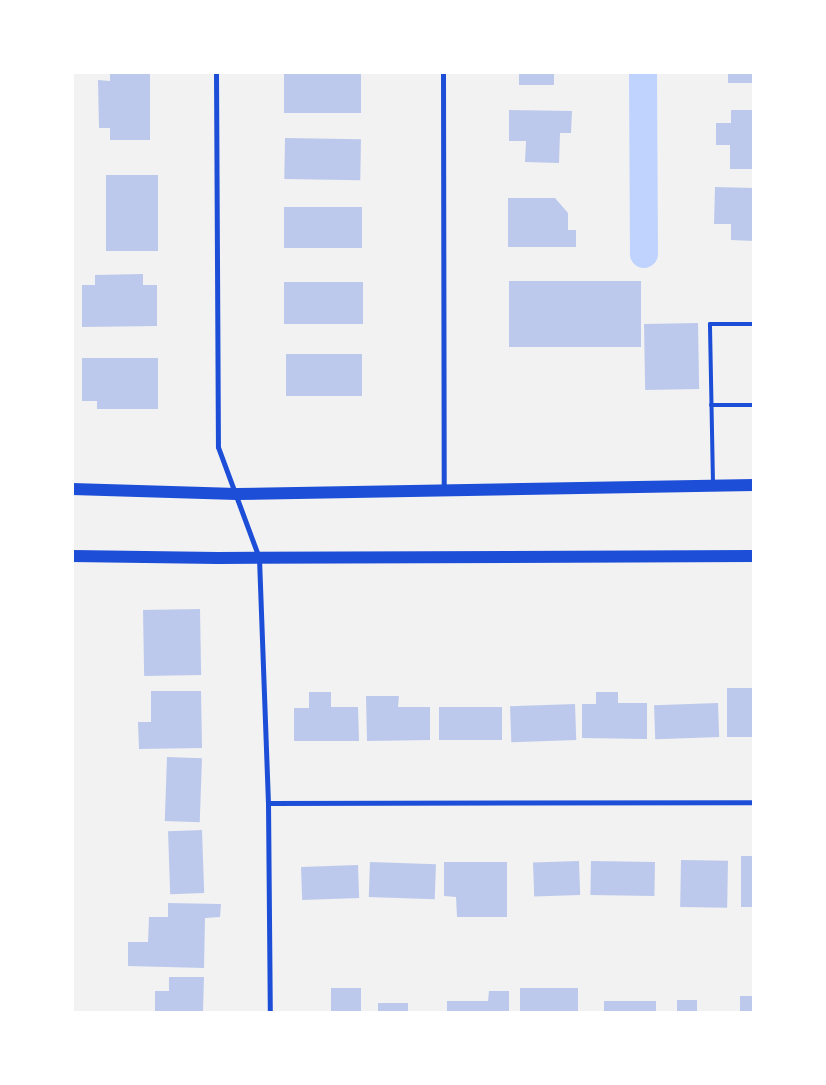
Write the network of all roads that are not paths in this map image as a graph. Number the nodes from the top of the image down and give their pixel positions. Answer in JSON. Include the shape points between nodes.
{"nodes":[{"id":1,"x":216,"y":72,"type":"edge"},
{"id":2,"x":443,"y":72,"type":"edge"},
{"id":3,"x":754,"y":324,"type":"edge"},
{"id":4,"x":711,"y":405,"type":"junction"},
{"id":5,"x":754,"y":405,"type":"edge"},
{"id":6,"x":713,"y":485,"type":"junction"},
{"id":7,"x":754,"y":485,"type":"edge"},
{"id":8,"x":444,"y":488,"type":"junction"},
{"id":9,"x":72,"y":489,"type":"edge"},
{"id":10,"x":237,"y":494,"type":"junction"},
{"id":11,"x":72,"y":556,"type":"edge"},
{"id":12,"x":754,"y":556,"type":"edge"},
{"id":13,"x":259,"y":558,"type":"junction"},
{"id":14,"x":754,"y":802,"type":"edge"},
{"id":15,"x":268,"y":803,"type":"junction"},
{"id":16,"x":270,"y":1012,"type":"edge"}],
"edges":[{"from":1,"to":10,"type":"street","via":[[218,447]]},
{"from":2,"to":8,"type":"street"},
{"from":3,"to":4,"type":"lane","via":[[710,324]]},
{"from":4,"to":5,"type":"lane"},
{"from":4,"to":6,"type":"lane"},
{"from":6,"to":7,"type":"main road"},
{"from":6,"to":8,"type":"main road"},
{"from":8,"to":10,"type":"main road"},
{"from":9,"to":10,"type":"main road"},
{"from":10,"to":13,"type":"street"},
{"from":11,"to":13,"type":"main road"},
{"from":12,"to":13,"type":"main road"},
{"from":13,"to":15,"type":"street"},
{"from":14,"to":15,"type":"street"},
{"from":15,"to":16,"type":"street"}]}
